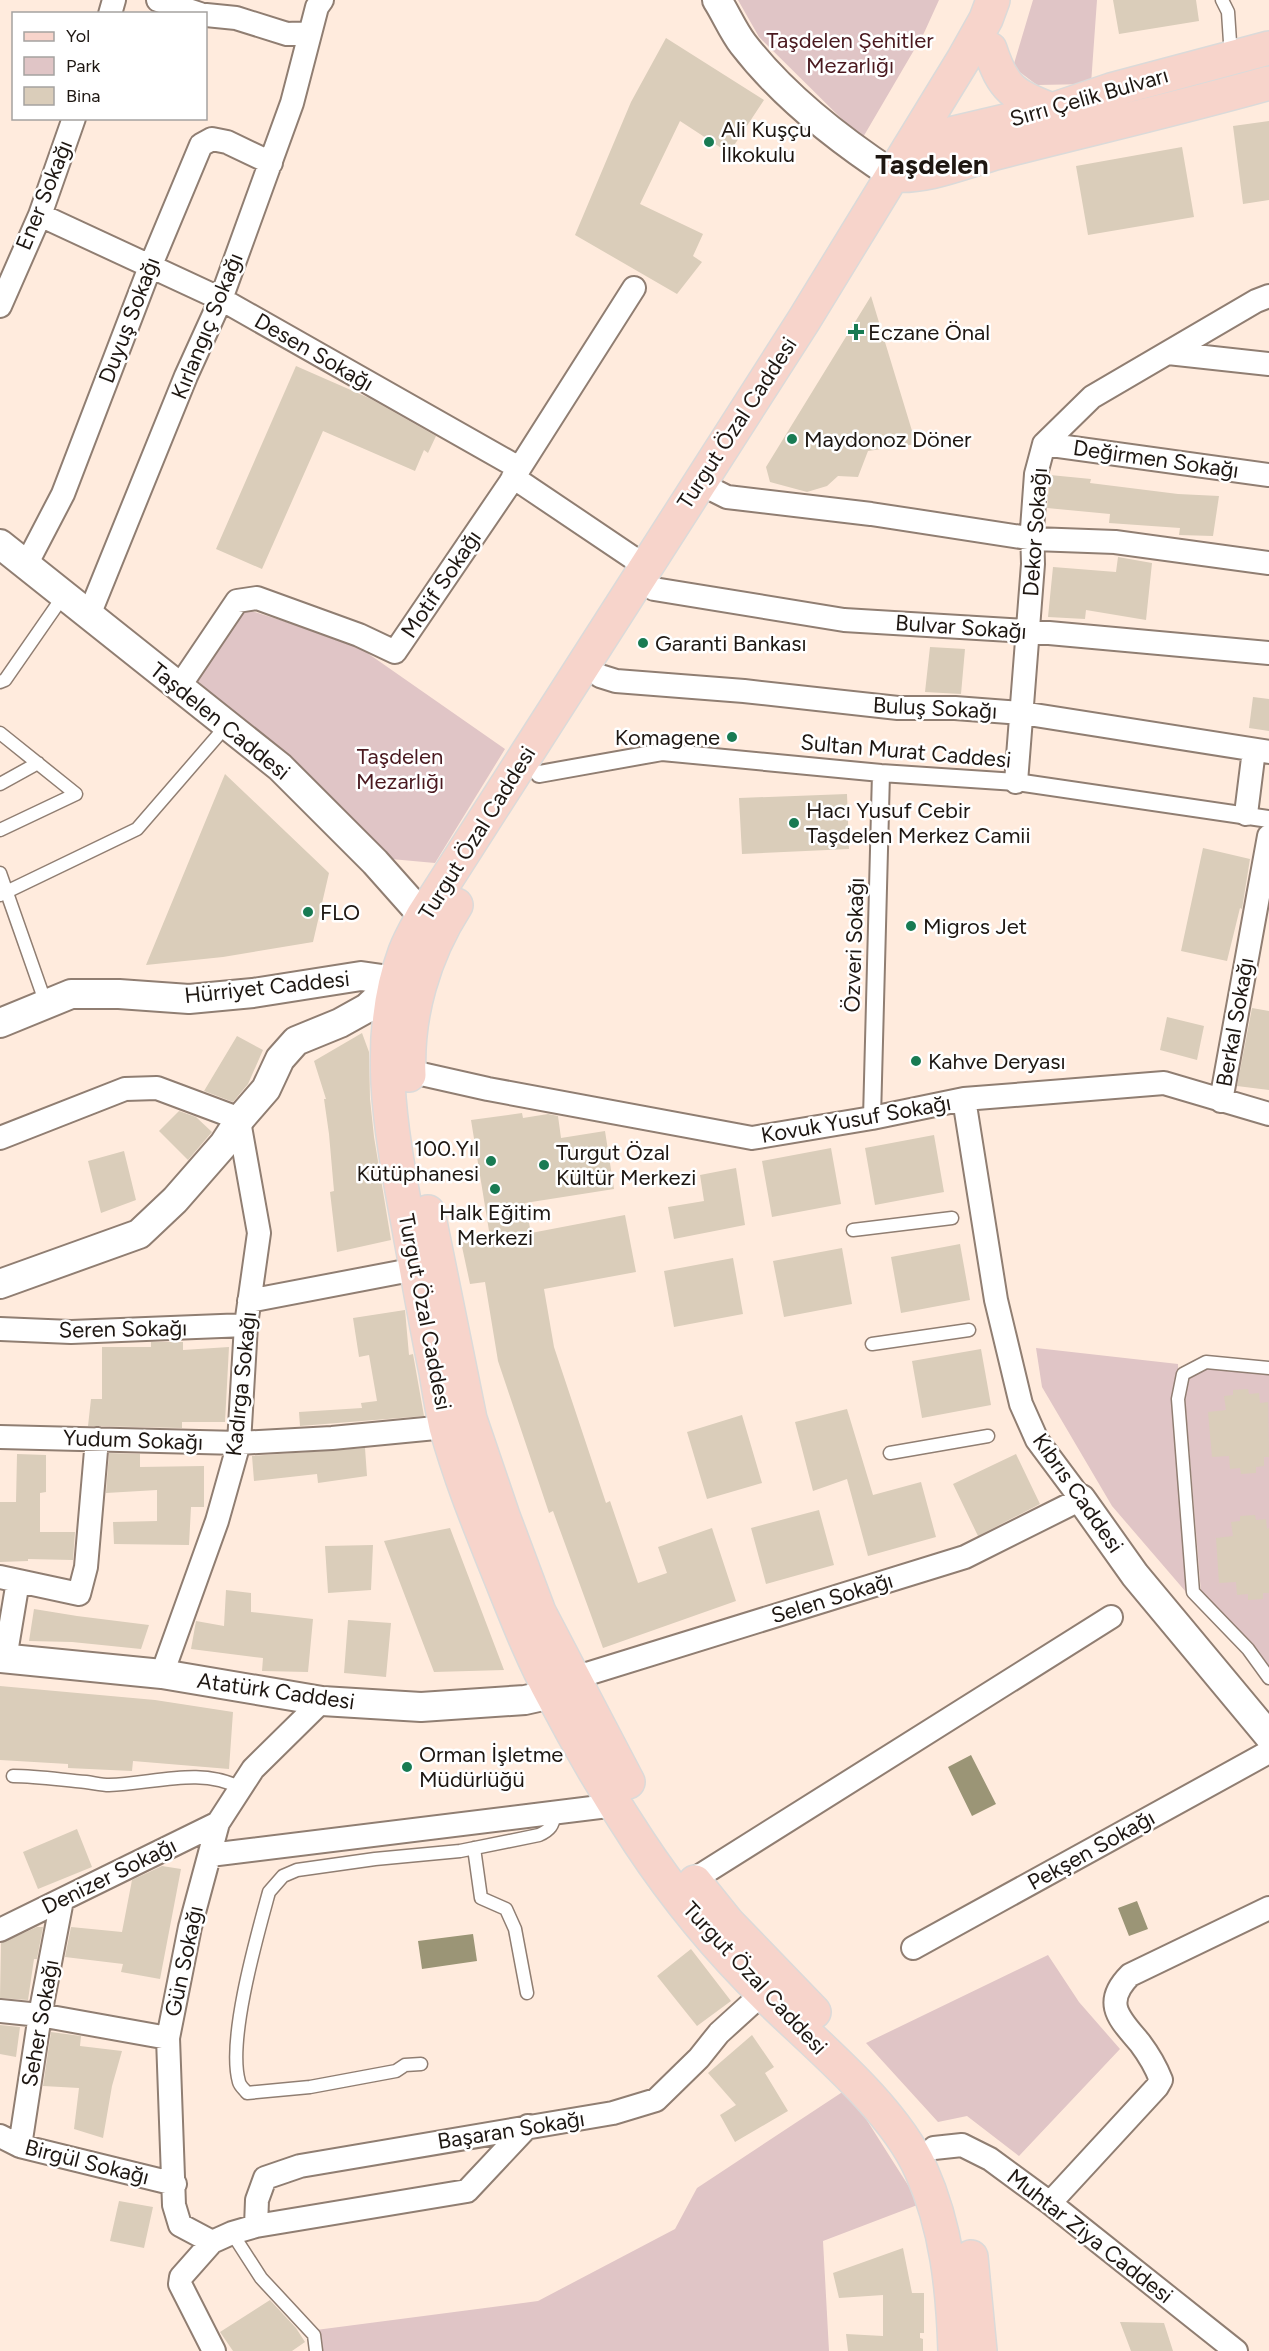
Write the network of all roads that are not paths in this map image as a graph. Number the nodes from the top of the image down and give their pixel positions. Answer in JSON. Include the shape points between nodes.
{"nodes":[{"id":1,"x":158,"y":0,"type":"edge"},
{"id":2,"x":322,"y":0,"type":"edge"},
{"id":3,"x":717,"y":0,"type":"edge"},
{"id":4,"x":993,"y":0,"type":"edge"},
{"id":5,"x":1012,"y":0,"type":"edge"},
{"id":6,"x":1222,"y":0,"type":"edge"},
{"id":7,"x":230,"y":9,"type":"edge"},
{"id":8,"x":194,"y":12,"type":"edge"},
{"id":9,"x":207,"y":15,"type":"edge"},
{"id":10,"x":310,"y":33,"type":"junction"},
{"id":11,"x":1269,"y":48,"type":"edge"},
{"id":12,"x":990,"y":49,"type":"junction"},
{"id":13,"x":1231,"y":58,"type":"junction"},
{"id":14,"x":1269,"y":82,"type":"edge"},
{"id":15,"x":949,"y":85,"type":"junction"},
{"id":16,"x":1052,"y":110,"type":"junction"},
{"id":17,"x":73,"y":120,"type":"edge"},
{"id":18,"x":924,"y":149,"type":"junction"},
{"id":19,"x":982,"y":157,"type":"junction"},
{"id":20,"x":271,"y":163,"type":"junction"},
{"id":21,"x":40,"y":214,"type":"junction"},
{"id":22,"x":150,"y":267,"type":"junction"},
{"id":23,"x":634,"y":288,"type":"dead end"},
{"id":24,"x":1269,"y":296,"type":"edge"},
{"id":25,"x":221,"y":299,"type":"junction"},
{"id":26,"x":0,"y":306,"type":"edge"},
{"id":27,"x":1168,"y":353,"type":"junction"},
{"id":28,"x":1269,"y":364,"type":"edge"},
{"id":29,"x":1044,"y":444,"type":"junction"},
{"id":30,"x":516,"y":473,"type":"junction"},
{"id":31,"x":1269,"y":475,"type":"edge"},
{"id":32,"x":715,"y":491,"type":"junction"},
{"id":33,"x":1034,"y":539,"type":"junction"},
{"id":34,"x":0,"y":544,"type":"edge"},
{"id":35,"x":1269,"y":563,"type":"edge"},
{"id":36,"x":26,"y":564,"type":"junction"},
{"id":37,"x":650,"y":578,"type":"junction"},
{"id":38,"x":64,"y":595,"type":"junction"},
{"id":39,"x":89,"y":615,"type":"junction"},
{"id":40,"x":1027,"y":630,"type":"junction"},
{"id":41,"x":1269,"y":653,"type":"edge"},
{"id":42,"x":600,"y":676,"type":"junction"},
{"id":43,"x":0,"y":682,"type":"edge"},
{"id":44,"x":179,"y":687,"type":"junction"},
{"id":45,"x":1022,"y":713,"type":"junction"},
{"id":46,"x":227,"y":725,"type":"junction"},
{"id":47,"x":0,"y":733,"type":"edge"},
{"id":48,"x":1262,"y":751,"type":"edge"},
{"id":49,"x":38,"y":763,"type":"junction"},
{"id":50,"x":881,"y":773,"type":"junction"},
{"id":51,"x":539,"y":774,"type":"junction"},
{"id":52,"x":1016,"y":782,"type":"junction"},
{"id":53,"x":0,"y":784,"type":"edge"},
{"id":54,"x":1246,"y":814,"type":"junction"},
{"id":55,"x":1269,"y":819,"type":"edge"},
{"id":56,"x":0,"y":830,"type":"edge"},
{"id":57,"x":1269,"y":836,"type":"edge"},
{"id":58,"x":0,"y":873,"type":"edge"},
{"id":59,"x":4,"y":893,"type":"edge"},
{"id":60,"x":432,"y":923,"type":"junction"},
{"id":61,"x":407,"y":982,"type":"junction"},
{"id":62,"x":46,"y":1004,"type":"junction"},
{"id":63,"x":0,"y":1023,"type":"edge"},
{"id":64,"x":408,"y":1071,"type":"junction"},
{"id":65,"x":964,"y":1099,"type":"junction"},
{"id":66,"x":1221,"y":1101,"type":"junction"},
{"id":67,"x":1269,"y":1114,"type":"edge"},
{"id":68,"x":872,"y":1118,"type":"junction"},
{"id":69,"x":239,"y":1120,"type":"junction"},
{"id":70,"x":0,"y":1138,"type":"edge"},
{"id":71,"x":952,"y":1218,"type":"dead end"},
{"id":72,"x":853,"y":1230,"type":"dead end"},
{"id":73,"x":428,"y":1266,"type":"junction"},
{"id":74,"x":0,"y":1284,"type":"edge"},
{"id":75,"x":249,"y":1301,"type":"junction"},
{"id":76,"x":246,"y":1325,"type":"junction"},
{"id":77,"x":0,"y":1329,"type":"edge"},
{"id":78,"x":969,"y":1330,"type":"dead end"},
{"id":79,"x":872,"y":1344,"type":"dead end"},
{"id":80,"x":1269,"y":1368,"type":"edge"},
{"id":81,"x":446,"y":1427,"type":"junction"},
{"id":82,"x":988,"y":1436,"type":"dead end"},
{"id":83,"x":0,"y":1437,"type":"edge"},
{"id":84,"x":97,"y":1438,"type":"junction"},
{"id":85,"x":239,"y":1443,"type":"junction"},
{"id":86,"x":890,"y":1453,"type":"dead end"},
{"id":87,"x":1082,"y":1499,"type":"junction"},
{"id":88,"x":9,"y":1579,"type":"edge"},
{"id":89,"x":1111,"y":1617,"type":"dead end"},
{"id":90,"x":2,"y":1658,"type":"edge"},
{"id":91,"x":162,"y":1674,"type":"junction"},
{"id":92,"x":1269,"y":1678,"type":"edge"},
{"id":93,"x":563,"y":1686,"type":"junction"},
{"id":94,"x":322,"y":1701,"type":"junction"},
{"id":95,"x":1269,"y":1736,"type":"edge"},
{"id":96,"x":1269,"y":1752,"type":"edge"},
{"id":97,"x":13,"y":1776,"type":"dead end"},
{"id":98,"x":241,"y":1788,"type":"junction"},
{"id":99,"x":616,"y":1805,"type":"junction"},
{"id":100,"x":555,"y":1813,"type":"junction"},
{"id":101,"x":219,"y":1822,"type":"junction"},
{"id":102,"x":474,"y":1848,"type":"junction"},
{"id":103,"x":210,"y":1855,"type":"junction"},
{"id":104,"x":693,"y":1880,"type":"junction"},
{"id":105,"x":62,"y":1900,"type":"junction"},
{"id":106,"x":1269,"y":1908,"type":"edge"},
{"id":107,"x":0,"y":1930,"type":"edge"},
{"id":108,"x":913,"y":1948,"type":"dead end"},
{"id":109,"x":771,"y":1985,"type":"junction"},
{"id":110,"x":527,"y":1992,"type":"dead end"},
{"id":111,"x":0,"y":2011,"type":"edge"},
{"id":112,"x":40,"y":2015,"type":"junction"},
{"id":113,"x":168,"y":2038,"type":"junction"},
{"id":114,"x":421,"y":2064,"type":"dead end"},
{"id":115,"x":528,"y":2127,"type":"junction"},
{"id":116,"x":10,"y":2141,"type":"edge"},
{"id":117,"x":923,"y":2151,"type":"junction"},
{"id":118,"x":175,"y":2184,"type":"junction"},
{"id":119,"x":1050,"y":2203,"type":"junction"},
{"id":120,"x":256,"y":2226,"type":"junction"},
{"id":121,"x":222,"y":2237,"type":"junction"},
{"id":122,"x":214,"y":2351,"type":"edge"},
{"id":123,"x":316,"y":2351,"type":"edge"},
{"id":124,"x":955,"y":2351,"type":"edge"},
{"id":125,"x":980,"y":2351,"type":"edge"},
{"id":126,"x":1236,"y":2351,"type":"edge"}],
"edges":[{"from":1,"to":8,"type":"street"},
{"from":2,"to":10,"type":"street","name":"Kırlangıç Sokağı"},
{"from":3,"to":18,"type":"street","via":[[742,42],[773,79],[825,126]]},
{"from":4,"to":15,"type":"main road","name":"Turgut Özal Caddesi"},
{"from":5,"to":12,"type":"main road","name":"Turgut Özal Caddesi"},
{"from":6,"to":13,"type":"lane","via":[[1228,12]]},
{"from":7,"to":9,"type":"street"},
{"from":7,"to":10,"type":"street","via":[[287,34]]},
{"from":10,"to":20,"type":"street","name":"Kırlangıç Sokağı"},
{"from":11,"to":13,"type":"main road","name":"Sırrı Çelik Bulvarı"},
{"from":12,"to":16,"type":"main road","via":[[1008,88]]},
{"from":12,"to":18,"type":"main road","name":"Turgut Özal Caddesi"},
{"from":13,"to":16,"type":"main road","name":"Sırrı Çelik Bulvarı"},
{"from":14,"to":19,"type":"main road","name":"Sırrı Çelik Bulvarı"},
{"from":15,"to":18,"type":"main road","name":"Turgut Özal Caddesi"},
{"from":15,"to":18,"type":"main road","via":[[945,105]]},
{"from":16,"to":18,"type":"main road","name":"Sırrı Çelik Bulvarı"},
{"from":17,"to":21,"type":"street","name":"Ener Sokağı"},
{"from":18,"to":19,"type":"main road","name":"Sırrı Çelik Bulvarı"},
{"from":18,"to":19,"type":"main road","via":[[967,147]]},
{"from":18,"to":32,"type":"main road","name":"Turgut Özal Caddesi"},
{"from":18,"to":37,"type":"main road","name":"Turgut Özal Caddesi","via":[[804,320]]},
{"from":20,"to":22,"type":"street","name":"Duyuş Sokağı","via":[[227,142],[212,139],[201,145]]},
{"from":20,"to":25,"type":"street","name":"Kırlangıç Sokağı"},
{"from":21,"to":22,"type":"street","name":"Desen Sokağı"},
{"from":21,"to":26,"type":"street","name":"Ener Sokağı"},
{"from":22,"to":25,"type":"street","name":"Desen Sokağı"},
{"from":22,"to":36,"type":"street","name":"Duyuş Sokağı","via":[[63,494]]},
{"from":23,"to":30,"type":"street","name":"Motif Sokağı"},
{"from":24,"to":27,"type":"street","name":"Dekor Sokağı"},
{"from":25,"to":30,"type":"street","name":"Desen Sokağı"},
{"from":25,"to":39,"type":"street","name":"Kırlangıç Sokağı"},
{"from":27,"to":28,"type":"street"},
{"from":27,"to":29,"type":"street","name":"Dekor Sokağı","via":[[1092,397]]},
{"from":29,"to":31,"type":"street","name":"Değirmen Sokağı"},
{"from":29,"to":33,"type":"street","name":"Dekor Sokağı","via":[[1036,474]]},
{"from":30,"to":37,"type":"street","name":"Desen Sokağı"},
{"from":30,"to":44,"type":"street","name":"Motif Sokağı","via":[[395,652],[256,598],[237,601]]},
{"from":32,"to":33,"type":"street","via":[[728,497]]},
{"from":32,"to":37,"type":"main road","name":"Turgut Özal Caddesi"},
{"from":33,"to":35,"type":"street","via":[[1115,542]]},
{"from":33,"to":40,"type":"street","name":"Dekor Sokağı"},
{"from":34,"to":36,"type":"street","name":"Taşdelen Caddesi"},
{"from":36,"to":38,"type":"street","name":"Taşdelen Caddesi"},
{"from":37,"to":40,"type":"street","name":"Bulvar Sokağı","via":[[844,620]]},
{"from":37,"to":42,"type":"main road","name":"Turgut Özal Caddesi"},
{"from":37,"to":60,"type":"main road","name":"Turgut Özal Caddesi","via":[[495,806]]},
{"from":38,"to":39,"type":"street","name":"Taşdelen Caddesi"},
{"from":38,"to":43,"type":"lane"},
{"from":39,"to":44,"type":"street","name":"Taşdelen Caddesi"},
{"from":40,"to":41,"type":"street","name":"Bulvar Sokağı"},
{"from":40,"to":45,"type":"street","name":"Dekor Sokağı"},
{"from":42,"to":45,"type":"street","name":"Buluş Sokağı","via":[[616,681],[898,708]]},
{"from":42,"to":51,"type":"main road","name":"Turgut Özal Caddesi"},
{"from":44,"to":46,"type":"street","name":"Taşdelen Caddesi"},
{"from":45,"to":48,"type":"street","name":"Buluş Sokağı"},
{"from":45,"to":52,"type":"street","name":"Dekor Sokağı"},
{"from":46,"to":59,"type":"lane","via":[[137,829]]},
{"from":46,"to":60,"type":"street","name":"Taşdelen Caddesi","via":[[280,767]]},
{"from":47,"to":49,"type":"lane"},
{"from":48,"to":54,"type":"street"},
{"from":49,"to":53,"type":"lane"},
{"from":49,"to":56,"type":"lane","via":[[76,794]]},
{"from":50,"to":51,"type":"street","name":"Sultan Murat Caddesi","via":[[662,752]]},
{"from":50,"to":52,"type":"street","name":"Sultan Murat Caddesi"},
{"from":50,"to":68,"type":"street","name":"Özveri Sokağı"},
{"from":51,"to":60,"type":"main road","name":"Turgut Özal Caddesi"},
{"from":52,"to":54,"type":"street","name":"Sultan Murat Caddesi"},
{"from":54,"to":55,"type":"street","name":"Sultan Murat Caddesi"},
{"from":57,"to":66,"type":"street","name":"Berkal Sokağı"},
{"from":58,"to":59,"type":"lane"},
{"from":59,"to":62,"type":"lane"},
{"from":60,"to":61,"type":"main road","name":"Turgut Özal Caddesi"},
{"from":61,"to":62,"type":"street","name":"Hürriyet Caddesi","via":[[361,976],[189,999],[71,994]]},
{"from":61,"to":64,"type":"main road","name":"Turgut Özal Caddesi","via":[[411,1032]]},
{"from":61,"to":69,"type":"street","via":[[340,1023],[296,1041],[280,1059],[266,1089]]},
{"from":61,"to":73,"type":"main road","name":"Turgut Özal Caddesi","via":[[388,1027],[390,1115]]},
{"from":62,"to":63,"type":"street","name":"Hürriyet Caddesi"},
{"from":64,"to":68,"type":"street","name":"Kovuk Yusuf Sokağı","via":[[752,1138]]},
{"from":64,"to":73,"type":"main road","name":"Turgut Özal Caddesi"},
{"from":65,"to":66,"type":"street","name":"Kovuk Yusuf Sokağı","via":[[1164,1083]]},
{"from":65,"to":68,"type":"street","name":"Kovuk Yusuf Sokağı"},
{"from":65,"to":87,"type":"street","name":"Kıbrıs Caddesi","via":[[996,1300],[1021,1404],[1037,1440]]},
{"from":66,"to":67,"type":"street","name":"Kovuk Yusuf Sokağı"},
{"from":69,"to":70,"type":"street","via":[[158,1088],[125,1089]]},
{"from":69,"to":74,"type":"street","via":[[224,1144],[175,1200],[138,1234]]},
{"from":69,"to":75,"type":"street","name":"Kadırga Sokağı","via":[[259,1233]]},
{"from":71,"to":72,"type":"lane"},
{"from":73,"to":75,"type":"street"},
{"from":73,"to":81,"type":"main road","name":"Turgut Özal Caddesi"},
{"from":73,"to":93,"type":"main road","name":"Turgut Özal Caddesi","via":[[470,1419]]},
{"from":75,"to":76,"type":"street","name":"Kadırga Sokağı"},
{"from":76,"to":77,"type":"street","name":"Seren Sokağı","via":[[71,1332]]},
{"from":76,"to":85,"type":"street","name":"Kadırga Sokağı"},
{"from":78,"to":79,"type":"lane"},
{"from":80,"to":92,"type":"lane","via":[[1206,1362],[1183,1374],[1178,1399],[1193,1592],[1248,1649]]},
{"from":81,"to":85,"type":"street","name":"Yudum Sokağı"},
{"from":81,"to":93,"type":"main road","name":"Turgut Özal Caddesi","via":[[477,1519],[518,1619]]},
{"from":82,"to":86,"type":"lane"},
{"from":83,"to":84,"type":"street","name":"Yudum Sokağı"},
{"from":84,"to":85,"type":"street","name":"Yudum Sokağı"},
{"from":84,"to":88,"type":"street","via":[[86,1567],[79,1594]]},
{"from":85,"to":91,"type":"street","name":"Kadırga Sokağı","via":[[217,1521]]},
{"from":87,"to":93,"type":"street","name":"Selen Sokağı","via":[[965,1557]]},
{"from":87,"to":95,"type":"street","name":"Kıbrıs Caddesi","via":[[1135,1575]]},
{"from":88,"to":90,"type":"street"},
{"from":89,"to":104,"type":"street"},
{"from":90,"to":91,"type":"street","name":"Atatürk Caddesi"},
{"from":91,"to":94,"type":"street","name":"Atatürk Caddesi"},
{"from":93,"to":94,"type":"street","name":"Atatürk Caddesi","via":[[525,1700],[421,1707]]},
{"from":93,"to":99,"type":"main road","name":"Turgut Özal Caddesi"},
{"from":93,"to":104,"type":"main road","name":"Turgut Özal Caddesi"},
{"from":94,"to":98,"type":"street","name":"Gün Sokağı","via":[[253,1769]]},
{"from":96,"to":108,"type":"street","name":"Pekşen Sokağı"},
{"from":97,"to":98,"type":"lane","via":[[108,1785],[178,1777],[216,1778]]},
{"from":98,"to":101,"type":"street","name":"Gün Sokağı"},
{"from":99,"to":100,"type":"street"},
{"from":99,"to":109,"type":"main road","name":"Turgut Özal Caddesi","via":[[709,1936]]},
{"from":100,"to":102,"type":"lane","via":[[550,1830],[539,1835]]},
{"from":100,"to":103,"type":"street"},
{"from":101,"to":103,"type":"street","name":"Gün Sokağı"},
{"from":101,"to":105,"type":"street","name":"Denizer Sokağı"},
{"from":102,"to":110,"type":"lane","via":[[481,1898],[506,1908],[515,1929]]},
{"from":102,"to":114,"type":"lane","via":[[297,1870],[283,1876],[269,1892],[261,1923],[239,2024],[237,2071],[240,2085],[247,2093],[310,2087]]},
{"from":103,"to":113,"type":"street","name":"Gün Sokağı","via":[[190,1927]]},
{"from":104,"to":109,"type":"main road","name":"Turgut Özal Caddesi"},
{"from":105,"to":107,"type":"street","name":"Denizer Sokağı"},
{"from":105,"to":112,"type":"street","name":"Seher Sokağı"},
{"from":106,"to":119,"type":"street","via":[[1130,1975],[1119,1988],[1116,2005],[1121,2023],[1150,2057],[1161,2080]]},
{"from":109,"to":115,"type":"street","name":"Başaran Sokağı","via":[[656,2100],[613,2113]]},
{"from":109,"to":117,"type":"main road","name":"Turgut Özal Caddesi","via":[[892,2091],[917,2121]]},
{"from":111,"to":112,"type":"street"},
{"from":112,"to":113,"type":"street"},
{"from":112,"to":116,"type":"street","name":"Seher Sokağı"},
{"from":113,"to":118,"type":"street","name":"Gün Sokağı"},
{"from":115,"to":120,"type":"street","via":[[467,2191]]},
{"from":115,"to":120,"type":"street","name":"Başaran Sokağı","via":[[300,2166],[266,2178],[257,2200]]},
{"from":116,"to":118,"type":"street","name":"Birgül Sokağı"},
{"from":117,"to":119,"type":"street","name":"Muhtar Ziya Caddesi","via":[[962,2145],[990,2159]]},
{"from":117,"to":124,"type":"main road","name":"Turgut Özal Caddesi","via":[[928,2187],[948,2261]]},
{"from":117,"to":125,"type":"main road","name":"Turgut Özal Caddesi","via":[[949,2178],[961,2215],[971,2257]]},
{"from":118,"to":121,"type":"street","name":"Gün Sokağı","via":[[174,2205],[180,2225]]},
{"from":119,"to":126,"type":"street","name":"Muhtar Ziya Caddesi"},
{"from":120,"to":121,"type":"street"},
{"from":121,"to":122,"type":"street","via":[[182,2277],[180,2284]]},
{"from":121,"to":123,"type":"lane","via":[[314,2335]]}]}
